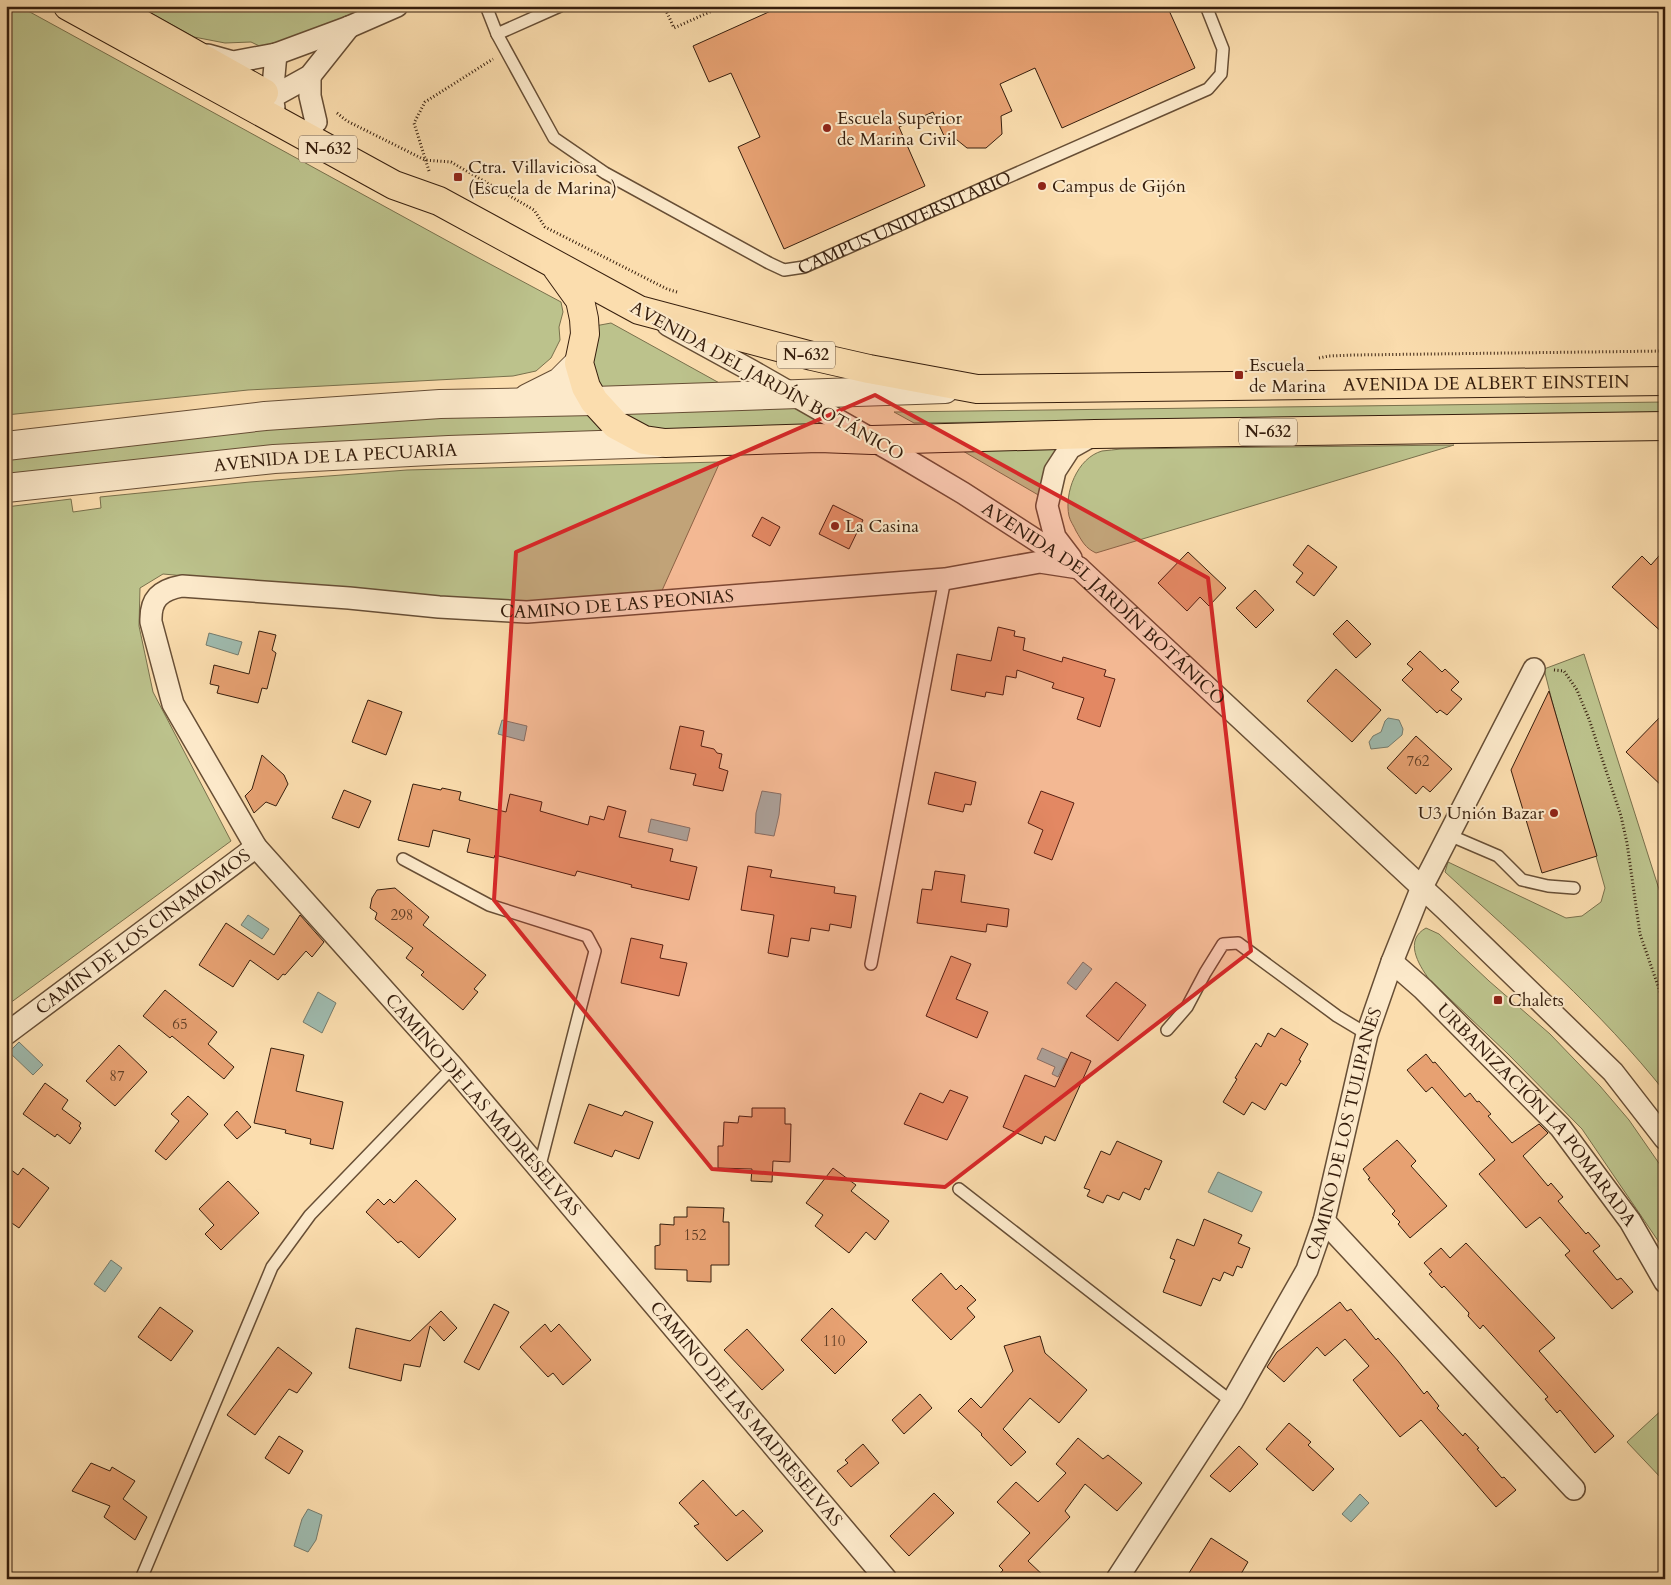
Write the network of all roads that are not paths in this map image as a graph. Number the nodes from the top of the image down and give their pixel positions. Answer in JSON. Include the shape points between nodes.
{"nodes":[{"id":1,"x":68,"y":6,"type":"edge"},
{"id":2,"x":110,"y":6,"type":"edge"},
{"id":3,"x":397,"y":6,"type":"edge"},
{"id":4,"x":486,"y":6,"type":"edge"},
{"id":5,"x":560,"y":6,"type":"edge"},
{"id":6,"x":1206,"y":6,"type":"edge"},
{"id":7,"x":349,"y":27,"type":"junction"},
{"id":8,"x":497,"y":34,"type":"junction"},
{"id":9,"x":189,"y":50,"type":"junction"},
{"id":10,"x":276,"y":54,"type":"junction"},
{"id":11,"x":310,"y":76,"type":"junction"},
{"id":12,"x":221,"y":90,"type":"junction"},
{"id":13,"x":272,"y":97,"type":"junction"},
{"id":14,"x":325,"y":116,"type":"junction"},
{"id":15,"x":284,"y":125,"type":"junction"},
{"id":16,"x":439,"y":201,"type":"junction"},
{"id":17,"x":553,"y":262,"type":"junction"},
{"id":18,"x":639,"y":310,"type":"junction"},
{"id":19,"x":579,"y":363,"type":"junction"},
{"id":20,"x":1665,"y":381,"type":"edge"},
{"id":21,"x":977,"y":389,"type":"junction"},
{"id":22,"x":792,"y":394,"type":"junction"},
{"id":23,"x":594,"y":401,"type":"junction"},
{"id":24,"x":520,"y":402,"type":"junction"},
{"id":25,"x":1665,"y":426,"type":"edge"},
{"id":26,"x":1096,"y":434,"type":"junction"},
{"id":27,"x":872,"y":440,"type":"junction"},
{"id":28,"x":665,"y":443,"type":"junction"},
{"id":29,"x":6,"y":446,"type":"edge"},
{"id":30,"x":6,"y":488,"type":"edge"},
{"id":31,"x":1079,"y":568,"type":"junction"},
{"id":32,"x":945,"y":579,"type":"junction"},
{"id":33,"x":157,"y":596,"type":"joint"},
{"id":34,"x":1534,"y":670,"type":"road end"},
{"id":35,"x":1448,"y":835,"type":"junction"},
{"id":36,"x":256,"y":846,"type":"junction"},
{"id":37,"x":403,"y":859,"type":"dead end"},
{"id":38,"x":1422,"y":887,"type":"junction"},
{"id":39,"x":1574,"y":888,"type":"dead end"},
{"id":40,"x":1392,"y":962,"type":"junction"},
{"id":41,"x":871,"y":964,"type":"dead end"},
{"id":42,"x":1167,"y":1030,"type":"dead end"},
{"id":43,"x":6,"y":1034,"type":"edge"},
{"id":44,"x":1366,"y":1034,"type":"junction"},
{"id":45,"x":453,"y":1067,"type":"junction"},
{"id":46,"x":1665,"y":1140,"type":"edge"},
{"id":47,"x":539,"y":1169,"type":"junction"},
{"id":48,"x":959,"y":1189,"type":"dead end"},
{"id":49,"x":1324,"y":1221,"type":"junction"},
{"id":50,"x":1665,"y":1282,"type":"edge"},
{"id":51,"x":1232,"y":1402,"type":"junction"},
{"id":52,"x":1574,"y":1489,"type":"dead end"},
{"id":53,"x":141,"y":1579,"type":"edge"},
{"id":54,"x":886,"y":1579,"type":"edge"},
{"id":55,"x":1117,"y":1579,"type":"edge"}],
"edges":[{"from":1,"to":12,"type":"highway","name":"AVENIDA DEL JARDÍN BOTÁNICO","number":"N-632"},
{"from":2,"to":9,"type":"highway","name":"AVENIDA DEL JARDÍN BOTÁNICO","number":"N-632"},
{"from":3,"to":7,"type":"street"},
{"from":4,"to":8,"type":"lane","name":"CAMPUS UNIVERSITARIO"},
{"from":5,"to":8,"type":"lane"},
{"from":6,"to":8,"type":"lane","name":"CAMPUS UNIVERSITARIO","via":[[1223,49],[1221,74],[1208,89],[804,267],[784,270],[605,173],[554,138]]},
{"from":7,"to":10,"type":"street"},
{"from":7,"to":11,"type":"street"},
{"from":9,"to":10,"type":"street","via":[[233,62]]},
{"from":9,"to":13,"type":"highway","name":"AVENIDA DEL JARDÍN BOTÁNICO","number":"N-632"},
{"from":10,"to":13,"type":"street"},
{"from":11,"to":13,"type":"street"},
{"from":11,"to":14,"type":"street","via":[[310,96]]},
{"from":12,"to":13,"type":"street"},
{"from":12,"to":15,"type":"highway","name":"AVENIDA DEL JARDÍN BOTÁNICO","number":"N-632"},
{"from":13,"to":14,"type":"highway","name":"AVENIDA DEL JARDÍN BOTÁNICO","number":"N-632"},
{"from":13,"to":15,"type":"street"},
{"from":14,"to":16,"type":"highway","name":"AVENIDA DEL JARDÍN BOTÁNICO","number":"N-632"},
{"from":15,"to":16,"type":"highway","name":"AVENIDA DEL JARDÍN BOTÁNICO","number":"N-632","via":[[394,185]]},
{"from":16,"to":17,"type":"highway","name":"AVENIDA DEL JARDÍN BOTÁNICO","number":"N-632"},
{"from":17,"to":18,"type":"highway","name":"AVENIDA DEL JARDÍN BOTÁNICO","number":"N-632"},
{"from":17,"to":19,"type":"highway","name":"AVENIDA DE LA PECUARIA","number":"N-632","via":[[580,300],[585,334]]},
{"from":18,"to":21,"type":"highway","name":"AVENIDA DE ALBERT EINSTEIN","number":"N-632","via":[[812,356]]},
{"from":18,"to":22,"type":"street","name":"AVENIDA DEL JARDÍN BOTÁNICO"},
{"from":19,"to":23,"type":"highway","name":"AVENIDA DE LA PECUARIA","number":"N-632"},
{"from":19,"to":24,"type":"street","via":[[560,382]]},
{"from":20,"to":21,"type":"highway","name":"AVENIDA DE ALBERT EINSTEIN","number":"N-632"},
{"from":21,"to":22,"type":"street","name":"AVENIDA DE ALBERT EINSTEIN"},
{"from":22,"to":23,"type":"street"},
{"from":22,"to":27,"type":"street","name":"AVENIDA DEL JARDÍN BOTÁNICO"},
{"from":23,"to":24,"type":"street"},
{"from":23,"to":28,"type":"highway","name":"AVENIDA DE LA PECUARIA","number":"N-632","via":[[616,425],[644,440]]},
{"from":24,"to":29,"type":"street","via":[[265,416]]},
{"from":25,"to":26,"type":"highway","number":"N-632"},
{"from":26,"to":27,"type":"highway","number":"N-632"},
{"from":26,"to":31,"type":"street","via":[[1070,448],[1055,470],[1047,506],[1055,537]]},
{"from":27,"to":28,"type":"highway","name":"AVENIDA DE LA PECUARIA","number":"N-632","via":[[819,438]]},
{"from":27,"to":31,"type":"street","name":"AVENIDA DEL JARDÍN BOTÁNICO","via":[[963,493]]},
{"from":28,"to":30,"type":"street","name":"AVENIDA DE LA PECUARIA","via":[[274,459]]},
{"from":31,"to":32,"type":"street","name":"CAMINO DE LAS PEONIAS","via":[[1040,562]]},
{"from":31,"to":38,"type":"street","name":"AVENIDA DEL JARDÍN BOTÁNICO"},
{"from":32,"to":33,"type":"street","name":"CAMINO DE LAS PEONIAS","via":[[527,612],[182,586],[168,588]]},
{"from":32,"to":41,"type":"lane"},
{"from":33,"to":36,"type":"street","name":"CAMINO DE LAS MADRESELVAS","via":[[150,610],[151,622],[173,704]]},
{"from":34,"to":35,"type":"street","name":"CAMINO DE LOS TULIPANES"},
{"from":35,"to":38,"type":"street","name":"CAMINO DE LOS TULIPANES"},
{"from":35,"to":39,"type":"lane","via":[[1498,856],[1522,880]]},
{"from":36,"to":43,"type":"street","name":"CAMÍN DE LOS CINAMOMOS"},
{"from":36,"to":45,"type":"street","name":"CAMINO DE LAS MADRESELVAS"},
{"from":37,"to":47,"type":"lane","via":[[489,905],[587,936],[596,951]]},
{"from":38,"to":40,"type":"street","name":"CAMINO DE LOS TULIPANES"},
{"from":38,"to":46,"type":"street","name":"AVENIDA DEL JARDÍN BOTÁNICO","via":[[1613,1072]]},
{"from":40,"to":44,"type":"street","name":"CAMINO DE LOS TULIPANES"},
{"from":40,"to":50,"type":"street","name":"URBANIZACIÓN LA POMARADA","via":[[1560,1127],[1630,1221]]},
{"from":42,"to":44,"type":"lane","via":[[1187,1007],[1223,944],[1238,943]]},
{"from":44,"to":49,"type":"street","name":"CAMINO DE LOS TULIPANES"},
{"from":45,"to":47,"type":"street","name":"CAMINO DE LAS MADRESELVAS"},
{"from":45,"to":53,"type":"lane","via":[[310,1215],[272,1267]]},
{"from":47,"to":54,"type":"street","name":"CAMINO DE LAS MADRESELVAS"},
{"from":48,"to":51,"type":"lane"},
{"from":49,"to":51,"type":"street","name":"CAMINO DE LOS TULIPANES","via":[[1307,1270]]},
{"from":49,"to":52,"type":"street"},
{"from":51,"to":55,"type":"street","name":"CAMINO DE LOS TULIPANES"}]}
